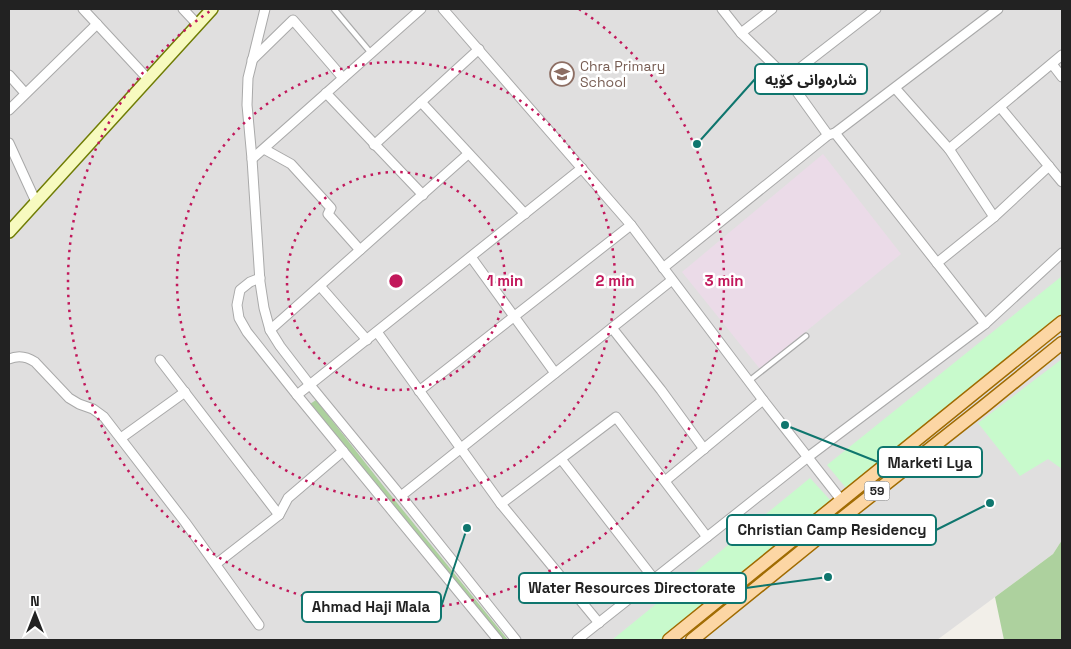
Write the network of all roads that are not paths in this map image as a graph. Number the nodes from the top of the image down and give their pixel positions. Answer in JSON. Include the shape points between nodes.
{"nodes":[{"id":1,"x":83,"y":9,"type":"edge"},
{"id":2,"x":183,"y":9,"type":"edge"},
{"id":3,"x":212,"y":9,"type":"edge"},
{"id":4,"x":265,"y":9,"type":"edge"},
{"id":5,"x":334,"y":9,"type":"edge"},
{"id":6,"x":420,"y":9,"type":"edge"},
{"id":7,"x":443,"y":9,"type":"edge"},
{"id":8,"x":722,"y":9,"type":"edge"},
{"id":9,"x":772,"y":9,"type":"edge"},
{"id":10,"x":876,"y":9,"type":"edge"},
{"id":11,"x":998,"y":9,"type":"edge"},
{"id":12,"x":97,"y":24,"type":"junction"},
{"id":13,"x":198,"y":25,"type":"junction"},
{"id":14,"x":741,"y":32,"type":"junction"},
{"id":15,"x":479,"y":49,"type":"junction"},
{"id":16,"x":371,"y":53,"type":"junction"},
{"id":17,"x":1062,"y":55,"type":"edge"},
{"id":18,"x":252,"y":61,"type":"junction"},
{"id":19,"x":1052,"y":64,"type":"junction"},
{"id":20,"x":9,"y":75,"type":"edge"},
{"id":21,"x":1062,"y":77,"type":"edge"},
{"id":22,"x":343,"y":78,"type":"junction"},
{"id":23,"x":787,"y":78,"type":"junction"},
{"id":24,"x":148,"y":79,"type":"junction"},
{"id":25,"x":894,"y":88,"type":"junction"},
{"id":26,"x":25,"y":93,"type":"junction"},
{"id":27,"x":326,"y":93,"type":"junction"},
{"id":28,"x":421,"y":102,"type":"junction"},
{"id":29,"x":1000,"y":107,"type":"junction"},
{"id":30,"x":9,"y":110,"type":"edge"},
{"id":31,"x":831,"y":134,"type":"junction"},
{"id":32,"x":9,"y":143,"type":"edge"},
{"id":33,"x":374,"y":145,"type":"junction"},
{"id":34,"x":264,"y":149,"type":"junction"},
{"id":35,"x":949,"y":149,"type":"junction"},
{"id":36,"x":468,"y":154,"type":"junction"},
{"id":37,"x":252,"y":159,"type":"junction"},
{"id":38,"x":1048,"y":166,"type":"junction"},
{"id":39,"x":582,"y":168,"type":"junction"},
{"id":40,"x":1062,"y":182,"type":"edge"},
{"id":41,"x":423,"y":195,"type":"junction"},
{"id":42,"x":36,"y":202,"type":"junction"},
{"id":43,"x":525,"y":214,"type":"junction"},
{"id":44,"x":994,"y":217,"type":"junction"},
{"id":45,"x":631,"y":226,"type":"junction"},
{"id":46,"x":9,"y":232,"type":"edge"},
{"id":47,"x":360,"y":250,"type":"junction"},
{"id":48,"x":1062,"y":253,"type":"edge"},
{"id":49,"x":471,"y":256,"type":"junction"},
{"id":50,"x":937,"y":263,"type":"junction"},
{"id":51,"x":663,"y":268,"type":"junction"},
{"id":52,"x":260,"y":278,"type":"junction"},
{"id":53,"x":672,"y":280,"type":"junction"},
{"id":54,"x":320,"y":286,"type":"junction"},
{"id":55,"x":515,"y":317,"type":"junction"},
{"id":56,"x":1062,"y":322,"type":"edge"},
{"id":57,"x":985,"y":324,"type":"junction"},
{"id":58,"x":612,"y":328,"type":"junction"},
{"id":59,"x":270,"y":330,"type":"junction"},
{"id":60,"x":377,"y":332,"type":"junction"},
{"id":61,"x":806,"y":336,"type":"dead end"},
{"id":62,"x":366,"y":340,"type":"junction"},
{"id":63,"x":1062,"y":342,"type":"edge"},
{"id":64,"x":9,"y":359,"type":"edge"},
{"id":65,"x":160,"y":360,"type":"dead end"},
{"id":66,"x":555,"y":373,"type":"junction"},
{"id":67,"x":749,"y":381,"type":"junction"},
{"id":68,"x":310,"y":385,"type":"junction"},
{"id":69,"x":420,"y":391,"type":"junction"},
{"id":70,"x":185,"y":392,"type":"junction"},
{"id":71,"x":297,"y":395,"type":"junction"},
{"id":72,"x":763,"y":400,"type":"junction"},
{"id":73,"x":347,"y":431,"type":"junction"},
{"id":74,"x":121,"y":438,"type":"junction"},
{"id":75,"x":335,"y":441,"type":"junction"},
{"id":76,"x":461,"y":448,"type":"junction"},
{"id":77,"x":704,"y":449,"type":"junction"},
{"id":78,"x":343,"y":451,"type":"junction"},
{"id":79,"x":808,"y":457,"type":"junction"},
{"id":80,"x":561,"y":459,"type":"junction"},
{"id":81,"x":665,"y":481,"type":"junction"},
{"id":82,"x":401,"y":496,"type":"junction"},
{"id":83,"x":842,"y":501,"type":"junction"},
{"id":84,"x":501,"y":504,"type":"junction"},
{"id":85,"x":279,"y":515,"type":"junction"},
{"id":86,"x":707,"y":537,"type":"junction"},
{"id":87,"x":216,"y":564,"type":"junction"},
{"id":88,"x":654,"y":579,"type":"junction"},
{"id":89,"x":599,"y":623,"type":"junction"},
{"id":90,"x":259,"y":625,"type":"dead end"},
{"id":91,"x":498,"y":640,"type":"edge"},
{"id":92,"x":516,"y":640,"type":"edge"},
{"id":93,"x":577,"y":640,"type":"edge"},
{"id":94,"x":669,"y":640,"type":"edge"},
{"id":95,"x":692,"y":640,"type":"edge"}],
"edges":[{"from":1,"to":12,"type":"street"},
{"from":2,"to":13,"type":"street"},
{"from":3,"to":13,"type":"street"},
{"from":4,"to":18,"type":"street"},
{"from":5,"to":16,"type":"lane"},
{"from":6,"to":16,"type":"street"},
{"from":7,"to":15,"type":"street"},
{"from":8,"to":14,"type":"street"},
{"from":9,"to":14,"type":"street"},
{"from":10,"to":23,"type":"street"},
{"from":11,"to":25,"type":"street"},
{"from":12,"to":24,"type":"street"},
{"from":12,"to":26,"type":"street"},
{"from":13,"to":24,"type":"street"},
{"from":14,"to":23,"type":"street"},
{"from":15,"to":28,"type":"street"},
{"from":15,"to":39,"type":"street"},
{"from":16,"to":22,"type":"street"},
{"from":17,"to":19,"type":"street"},
{"from":18,"to":22,"type":"street","via":[[292,20]]},
{"from":18,"to":37,"type":"street","via":[[247,105]]},
{"from":19,"to":21,"type":"street"},
{"from":19,"to":29,"type":"street"},
{"from":20,"to":26,"type":"street"},
{"from":22,"to":27,"type":"street"},
{"from":23,"to":31,"type":"street"},
{"from":24,"to":42,"type":"street"},
{"from":25,"to":31,"type":"street"},
{"from":25,"to":35,"type":"street"},
{"from":26,"to":30,"type":"street"},
{"from":27,"to":33,"type":"street"},
{"from":27,"to":34,"type":"street"},
{"from":28,"to":33,"type":"street"},
{"from":28,"to":36,"type":"street"},
{"from":29,"to":35,"type":"street"},
{"from":29,"to":38,"type":"street"},
{"from":31,"to":50,"type":"street"},
{"from":31,"to":51,"type":"street"},
{"from":32,"to":42,"type":"street"},
{"from":33,"to":41,"type":"street"},
{"from":34,"to":37,"type":"street"},
{"from":34,"to":47,"type":"street","via":[[291,164],[331,208],[328,214]]},
{"from":35,"to":44,"type":"street"},
{"from":36,"to":41,"type":"street"},
{"from":36,"to":43,"type":"street"},
{"from":37,"to":52,"type":"street"},
{"from":38,"to":40,"type":"street"},
{"from":38,"to":44,"type":"street"},
{"from":39,"to":43,"type":"street"},
{"from":39,"to":45,"type":"street"},
{"from":41,"to":47,"type":"street"},
{"from":42,"to":46,"type":"street"},
{"from":43,"to":49,"type":"street"},
{"from":44,"to":50,"type":"street"},
{"from":45,"to":51,"type":"street"},
{"from":45,"to":55,"type":"street"},
{"from":47,"to":54,"type":"street"},
{"from":48,"to":57,"type":"street"},
{"from":49,"to":55,"type":"street"},
{"from":49,"to":60,"type":"street"},
{"from":50,"to":57,"type":"street"},
{"from":51,"to":53,"type":"street"},
{"from":52,"to":59,"type":"street"},
{"from":52,"to":71,"type":"street","via":[[240,290],[237,305],[240,318],[247,332]]},
{"from":53,"to":58,"type":"street"},
{"from":53,"to":67,"type":"street"},
{"from":54,"to":59,"type":"street"},
{"from":54,"to":62,"type":"street"},
{"from":55,"to":66,"type":"street"},
{"from":55,"to":69,"type":"street"},
{"from":56,"to":83,"type":"main road","number":"59"},
{"from":57,"to":79,"type":"street"},
{"from":58,"to":66,"type":"street"},
{"from":58,"to":77,"type":"street"},
{"from":59,"to":68,"type":"street"},
{"from":60,"to":62,"type":"street"},
{"from":60,"to":69,"type":"street"},
{"from":61,"to":67,"type":"lane"},
{"from":62,"to":68,"type":"street"},
{"from":63,"to":95,"type":"main road","number":"59"},
{"from":64,"to":74,"type":"street","via":[[21,356],[35,362],[69,398],[104,417]]},
{"from":65,"to":70,"type":"street"},
{"from":66,"to":76,"type":"street"},
{"from":67,"to":72,"type":"street"},
{"from":68,"to":71,"type":"street"},
{"from":68,"to":73,"type":"street"},
{"from":69,"to":76,"type":"street"},
{"from":70,"to":74,"type":"street"},
{"from":70,"to":85,"type":"street"},
{"from":71,"to":75,"type":"street"},
{"from":72,"to":77,"type":"street"},
{"from":72,"to":79,"type":"street"},
{"from":73,"to":75,"type":"street"},
{"from":73,"to":82,"type":"street"},
{"from":74,"to":87,"type":"street"},
{"from":75,"to":78,"type":"street"},
{"from":76,"to":82,"type":"street"},
{"from":76,"to":84,"type":"street"},
{"from":77,"to":81,"type":"street"},
{"from":78,"to":85,"type":"street","via":[[288,498]]},
{"from":78,"to":91,"type":"street"},
{"from":79,"to":83,"type":"street"},
{"from":79,"to":86,"type":"street"},
{"from":80,"to":81,"type":"street","via":[[616,417]]},
{"from":80,"to":84,"type":"street"},
{"from":80,"to":88,"type":"street"},
{"from":81,"to":86,"type":"street"},
{"from":82,"to":92,"type":"street"},
{"from":83,"to":94,"type":"main road","number":"59"},
{"from":84,"to":89,"type":"street"},
{"from":85,"to":87,"type":"street"},
{"from":86,"to":88,"type":"street"},
{"from":87,"to":90,"type":"street"},
{"from":88,"to":89,"type":"street"},
{"from":89,"to":93,"type":"street"}]}
